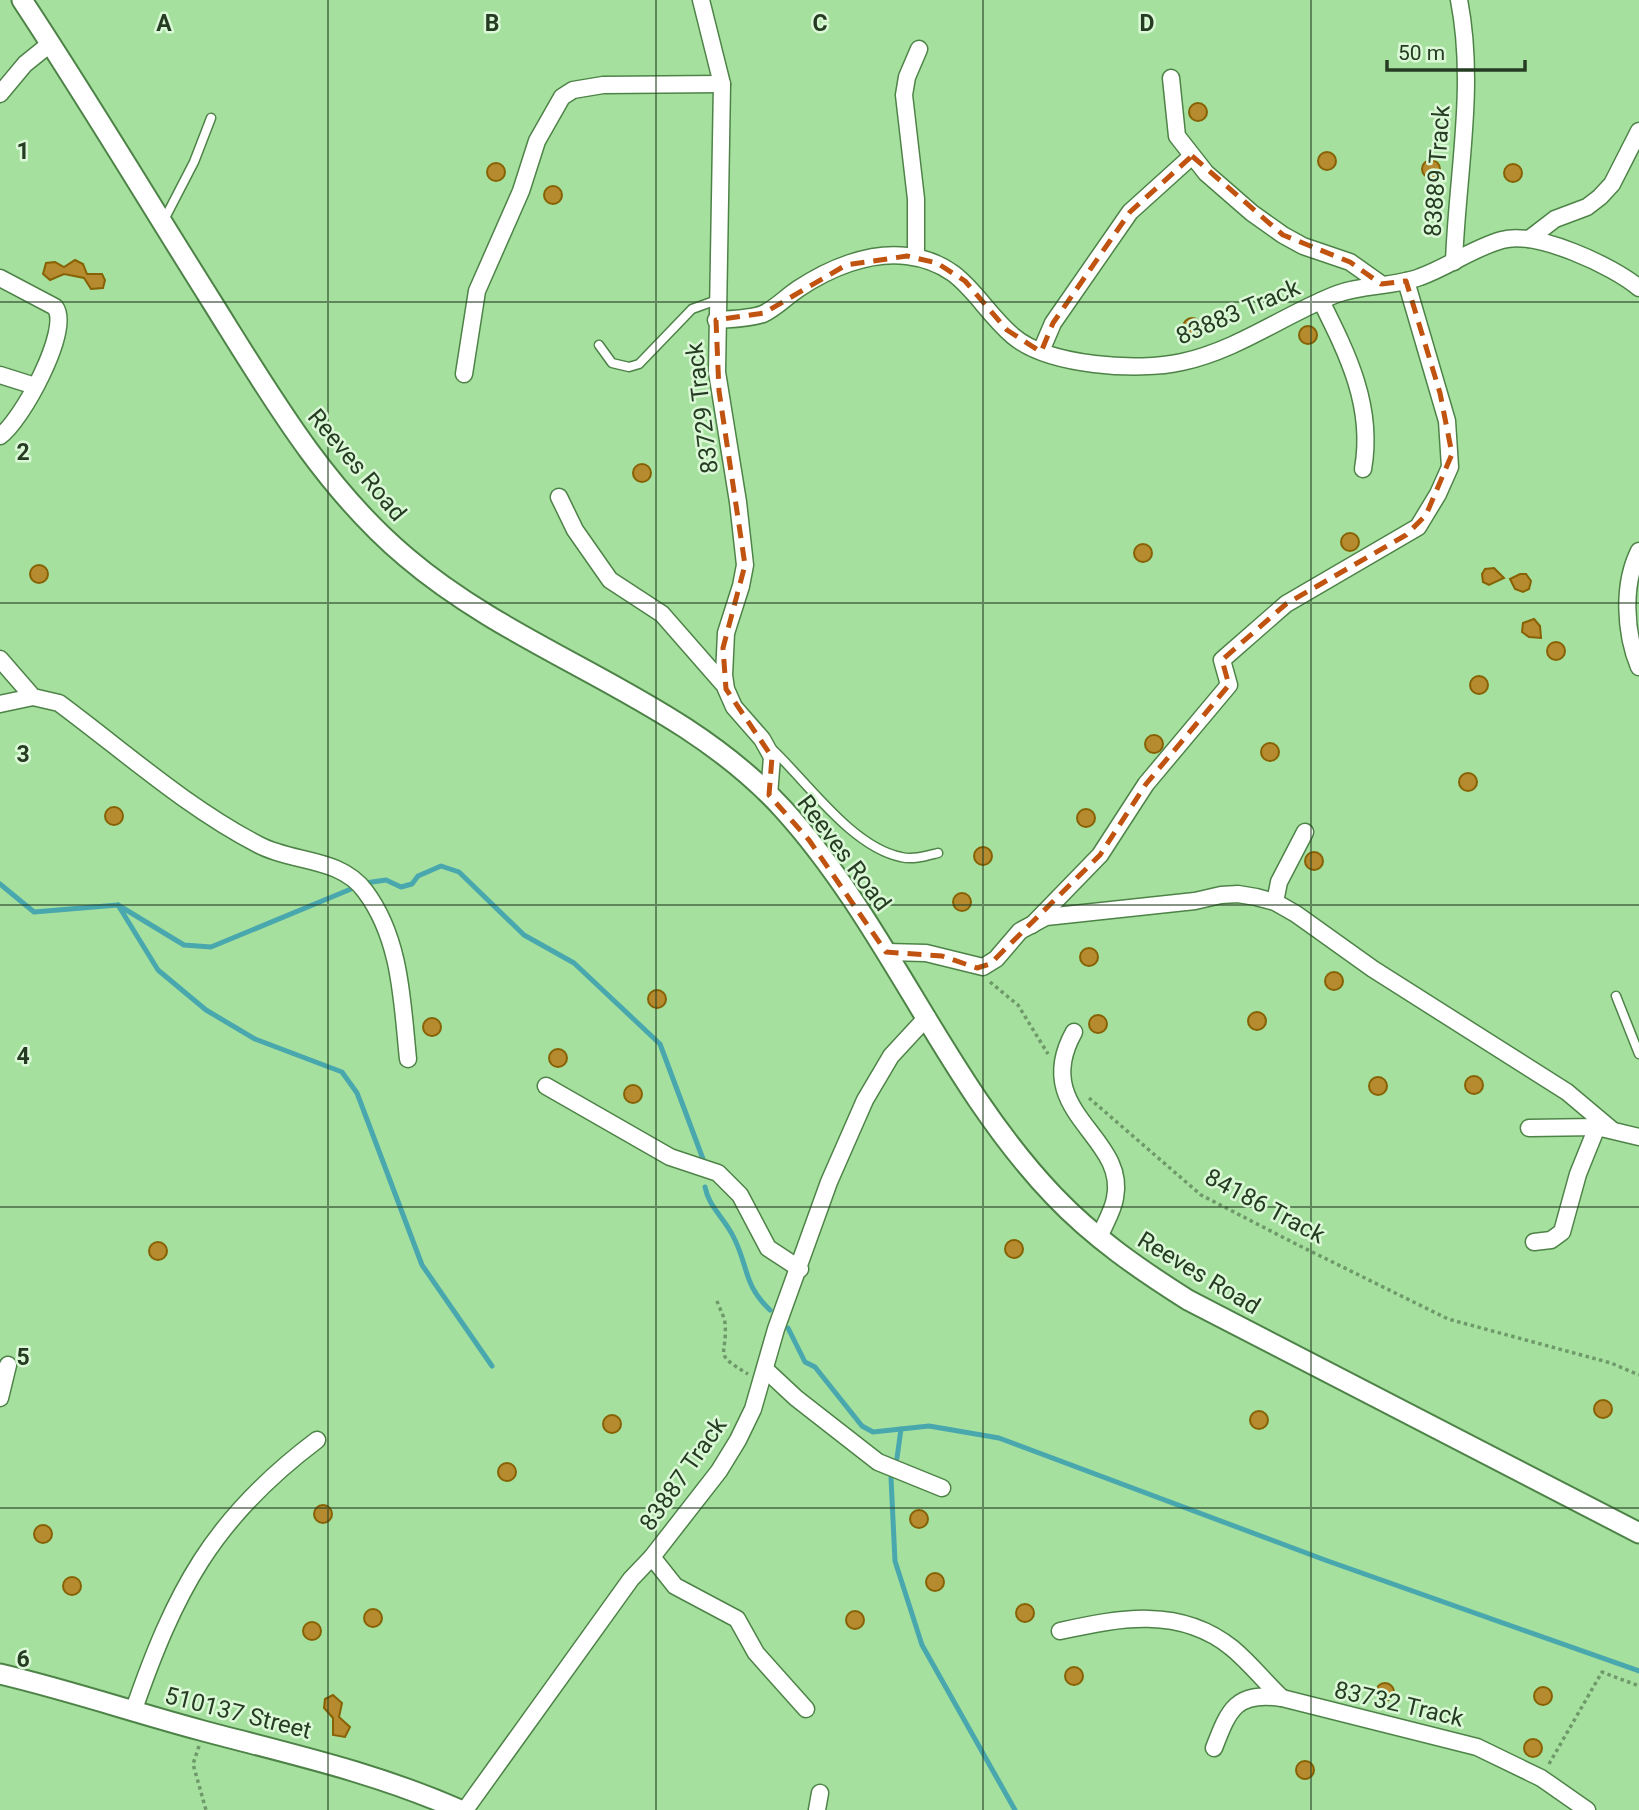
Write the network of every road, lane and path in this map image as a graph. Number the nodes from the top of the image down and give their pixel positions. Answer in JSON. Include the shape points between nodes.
{"nodes":[{"id":1,"x":22,"y":0,"type":"edge"},
{"id":2,"x":701,"y":0,"type":"edge"},
{"id":3,"x":1460,"y":0,"type":"edge"},
{"id":4,"x":51,"y":43,"type":"junction"},
{"id":5,"x":919,"y":49,"type":"dead end"},
{"id":6,"x":1171,"y":78,"type":"dead end"},
{"id":7,"x":722,"y":84,"type":"junction"},
{"id":8,"x":0,"y":93,"type":"edge"},
{"id":9,"x":211,"y":118,"type":"dead end"},
{"id":10,"x":1639,"y":131,"type":"edge"},
{"id":11,"x":1192,"y":156,"type":"junction"},
{"id":12,"x":163,"y":222,"type":"junction"},
{"id":13,"x":1529,"y":239,"type":"junction"},
{"id":14,"x":916,"y":257,"type":"junction"},
{"id":15,"x":1454,"y":262,"type":"junction"},
{"id":16,"x":0,"y":278,"type":"edge"},
{"id":17,"x":1406,"y":281,"type":"junction"},
{"id":18,"x":1381,"y":284,"type":"junction"},
{"id":19,"x":1639,"y":288,"type":"edge"},
{"id":20,"x":717,"y":300,"type":"junction"},
{"id":21,"x":1321,"y":301,"type":"junction"},
{"id":22,"x":716,"y":320,"type":"junction"},
{"id":23,"x":599,"y":345,"type":"dead end"},
{"id":24,"x":1041,"y":351,"type":"junction"},
{"id":25,"x":464,"y":374,"type":"dead end"},
{"id":26,"x":0,"y":375,"type":"edge"},
{"id":27,"x":35,"y":386,"type":"junction"},
{"id":28,"x":0,"y":436,"type":"edge"},
{"id":29,"x":1363,"y":469,"type":"dead end"},
{"id":30,"x":559,"y":498,"type":"dead end"},
{"id":31,"x":1639,"y":551,"type":"edge"},
{"id":32,"x":0,"y":659,"type":"edge"},
{"id":33,"x":1639,"y":667,"type":"edge"},
{"id":34,"x":725,"y":686,"type":"junction"},
{"id":35,"x":33,"y":697,"type":"junction"},
{"id":36,"x":0,"y":704,"type":"edge"},
{"id":37,"x":761,"y":738,"type":"junction"},
{"id":38,"x":769,"y":795,"type":"junction"},
{"id":39,"x":1305,"y":832,"type":"dead end"},
{"id":40,"x":938,"y":853,"type":"dead end"},
{"id":41,"x":1275,"y":902,"type":"junction"},
{"id":42,"x":1032,"y":925,"type":"junction"},
{"id":43,"x":886,"y":952,"type":"junction"},
{"id":44,"x":985,"y":979,"type":"dead end"},
{"id":45,"x":1616,"y":996,"type":"dead end"},
{"id":46,"x":926,"y":1017,"type":"junction"},
{"id":47,"x":1074,"y":1032,"type":"dead end"},
{"id":48,"x":1639,"y":1054,"type":"edge"},
{"id":49,"x":408,"y":1059,"type":"dead end"},
{"id":50,"x":1060,"y":1069,"type":"junction"},
{"id":51,"x":546,"y":1086,"type":"dead end"},
{"id":52,"x":1083,"y":1093,"type":"dead end"},
{"id":53,"x":1529,"y":1128,"type":"dead end"},
{"id":54,"x":1604,"y":1128,"type":"junction"},
{"id":55,"x":1639,"y":1137,"type":"edge"},
{"id":56,"x":1099,"y":1238,"type":"junction"},
{"id":57,"x":1534,"y":1242,"type":"dead end"},
{"id":58,"x":800,"y":1269,"type":"junction"},
{"id":59,"x":717,"y":1301,"type":"dead end"},
{"id":60,"x":8,"y":1365,"type":"dead end"},
{"id":61,"x":1639,"y":1375,"type":"edge"},
{"id":62,"x":764,"y":1376,"type":"junction"},
{"id":63,"x":0,"y":1398,"type":"edge"},
{"id":64,"x":317,"y":1440,"type":"dead end"},
{"id":65,"x":942,"y":1488,"type":"dead end"},
{"id":66,"x":1639,"y":1533,"type":"edge"},
{"id":67,"x":652,"y":1557,"type":"junction"},
{"id":68,"x":1060,"y":1631,"type":"dead end"},
{"id":69,"x":0,"y":1674,"type":"edge"},
{"id":70,"x":1639,"y":1686,"type":"edge"},
{"id":71,"x":1282,"y":1698,"type":"junction"},
{"id":72,"x":806,"y":1709,"type":"dead end"},
{"id":73,"x":133,"y":1712,"type":"junction"},
{"id":74,"x":203,"y":1731,"type":"junction"},
{"id":75,"x":1214,"y":1748,"type":"dead end"},
{"id":76,"x":1541,"y":1778,"type":"junction"},
{"id":77,"x":820,"y":1793,"type":"dead end"},
{"id":78,"x":206,"y":1810,"type":"edge"},
{"id":79,"x":460,"y":1810,"type":"edge"},
{"id":80,"x":465,"y":1810,"type":"edge"},
{"id":81,"x":817,"y":1810,"type":"edge"},
{"id":82,"x":1587,"y":1810,"type":"edge"}],
"edges":[{"from":1,"to":4,"type":"street","name":"Reeves Road"},
{"from":2,"to":7,"type":"street","name":"83729 Track"},
{"from":3,"to":15,"type":"street","name":"83889 Track","via":[[1465,94]]},
{"from":4,"to":8,"type":"street"},
{"from":4,"to":12,"type":"street","name":"Reeves Road"},
{"from":5,"to":14,"type":"street","via":[[904,95],[916,199]]},
{"from":6,"to":11,"type":"street","via":[[1177,136]]},
{"from":7,"to":20,"type":"street","name":"83729 Track"},
{"from":7,"to":25,"type":"street","via":[[603,85],[573,90],[562,97],[537,141],[521,191],[477,291]]},
{"from":9,"to":12,"type":"lane"},
{"from":10,"to":13,"type":"street","via":[[1612,184],[1600,197],[1555,219]]},
{"from":11,"to":18,"type":"street","via":[[1252,213],[1283,234],[1350,262]]},
{"from":11,"to":24,"type":"street","via":[[1130,212],[1053,323]]},
{"from":12,"to":38,"type":"street","name":"Reeves Road","via":[[285,417],[368,523],[432,578],[481,611],[654,708],[716,750]]},
{"from":13,"to":15,"type":"street","name":"83883 Track","via":[[1503,239]]},
{"from":13,"to":19,"type":"street","name":"83883 Track","via":[[1589,259]]},
{"from":14,"to":22,"type":"street","name":"83883 Track","via":[[875,257],[846,265],[818,277],[764,313]]},
{"from":14,"to":24,"type":"street","name":"83883 Track","via":[[945,267],[965,281],[1014,337]]},
{"from":15,"to":17,"type":"street","name":"83883 Track"},
{"from":16,"to":27,"type":"street","via":[[58,312],[58,331]]},
{"from":17,"to":18,"type":"street","name":"83883 Track"},
{"from":17,"to":42,"type":"street","via":[[1440,393],[1452,454],[1426,515],[1406,535],[1286,604],[1222,660],[1229,685],[1146,784],[1100,855]]},
{"from":18,"to":21,"type":"street","name":"83883 Track"},
{"from":20,"to":22,"type":"street","name":"83729 Track"},
{"from":20,"to":23,"type":"lane","via":[[692,309],[639,364],[612,363]]},
{"from":21,"to":24,"type":"street","name":"83883 Track","via":[[1230,346],[1182,362],[1133,367]]},
{"from":21,"to":29,"type":"street","via":[[1356,374],[1366,427]]},
{"from":22,"to":34,"type":"street","name":"83729 Track","via":[[719,391],[744,565],[723,648]]},
{"from":26,"to":27,"type":"street"},
{"from":27,"to":28,"type":"street","via":[[20,416]]},
{"from":30,"to":34,"type":"street","via":[[610,580],[662,614]]},
{"from":31,"to":33,"type":"street","via":[[1628,596],[1633,652]]},
{"from":32,"to":35,"type":"street"},
{"from":34,"to":37,"type":"street","name":"83729 Track","via":[[734,707]]},
{"from":35,"to":36,"type":"street"},
{"from":35,"to":49,"type":"street","via":[[59,703],[152,777],[255,843],[285,856],[326,864],[354,878],[392,945]]},
{"from":37,"to":38,"type":"street","name":"83729 Track","via":[[772,757]]},
{"from":37,"to":40,"type":"lane","via":[[842,822],[867,841],[901,857]]},
{"from":38,"to":43,"type":"street","name":"Reeves Road","via":[[836,875]]},
{"from":39,"to":41,"type":"street","via":[[1279,882]]},
{"from":41,"to":42,"type":"street","via":[[1221,895],[1046,918]]},
{"from":41,"to":54,"type":"street","via":[[1567,1092]]},
{"from":42,"to":43,"type":"street","via":[[983,967],[942,956]]},
{"from":43,"to":46,"type":"street","name":"Reeves Road"},
{"from":44,"to":50,"type":"path","via":[[1018,1005]]},
{"from":45,"to":48,"type":"lane"},
{"from":46,"to":56,"type":"street","name":"Reeves Road","via":[[1019,1155],[1051,1194]]},
{"from":46,"to":58,"type":"street","name":"83887 Track","via":[[891,1056],[865,1100],[829,1182]]},
{"from":47,"to":50,"type":"street","via":[[1062,1052]]},
{"from":50,"to":56,"type":"street","via":[[1069,1101],[1110,1163],[1115,1182],[1115,1198]]},
{"from":51,"to":58,"type":"street","via":[[670,1157],[718,1173],[740,1195],[768,1248]]},
{"from":52,"to":61,"type":"path","name":"84186 Track","via":[[1200,1195],[1296,1244],[1448,1319],[1611,1363]]},
{"from":53,"to":54,"type":"street"},
{"from":54,"to":55,"type":"street"},
{"from":54,"to":57,"type":"street","via":[[1578,1174],[1562,1232],[1551,1240]]},
{"from":56,"to":66,"type":"street","name":"Reeves Road","via":[[1188,1300]]},
{"from":58,"to":62,"type":"street","name":"83887 Track","via":[[776,1329]]},
{"from":59,"to":62,"type":"path","via":[[725,1323],[722,1353],[726,1361]]},
{"from":60,"to":63,"type":"street"},
{"from":62,"to":65,"type":"street","via":[[878,1462]]},
{"from":62,"to":67,"type":"street","name":"83887 Track","via":[[731,1454]]},
{"from":64,"to":73,"type":"street","via":[[236,1512],[211,1542],[177,1599]]},
{"from":67,"to":72,"type":"street","via":[[675,1586],[737,1619],[756,1653]]},
{"from":67,"to":80,"type":"street","name":"83887 Track","via":[[631,1579]]},
{"from":68,"to":71,"type":"street","via":[[1136,1616],[1196,1628],[1231,1648]]},
{"from":69,"to":73,"type":"street","name":"510137 Street"},
{"from":70,"to":76,"type":"path","via":[[1602,1672]]},
{"from":71,"to":75,"type":"street","name":"83732 Track","via":[[1256,1695],[1242,1701],[1223,1724]]},
{"from":71,"to":76,"type":"street","name":"83732 Track","via":[[1466,1743]]},
{"from":73,"to":74,"type":"street","name":"510137 Street"},
{"from":74,"to":78,"type":"path","via":[[193,1764]]},
{"from":74,"to":79,"type":"street","name":"510137 Street","via":[[330,1762]]},
{"from":76,"to":82,"type":"street","name":"83732 Track"},
{"from":77,"to":81,"type":"street"}]}
